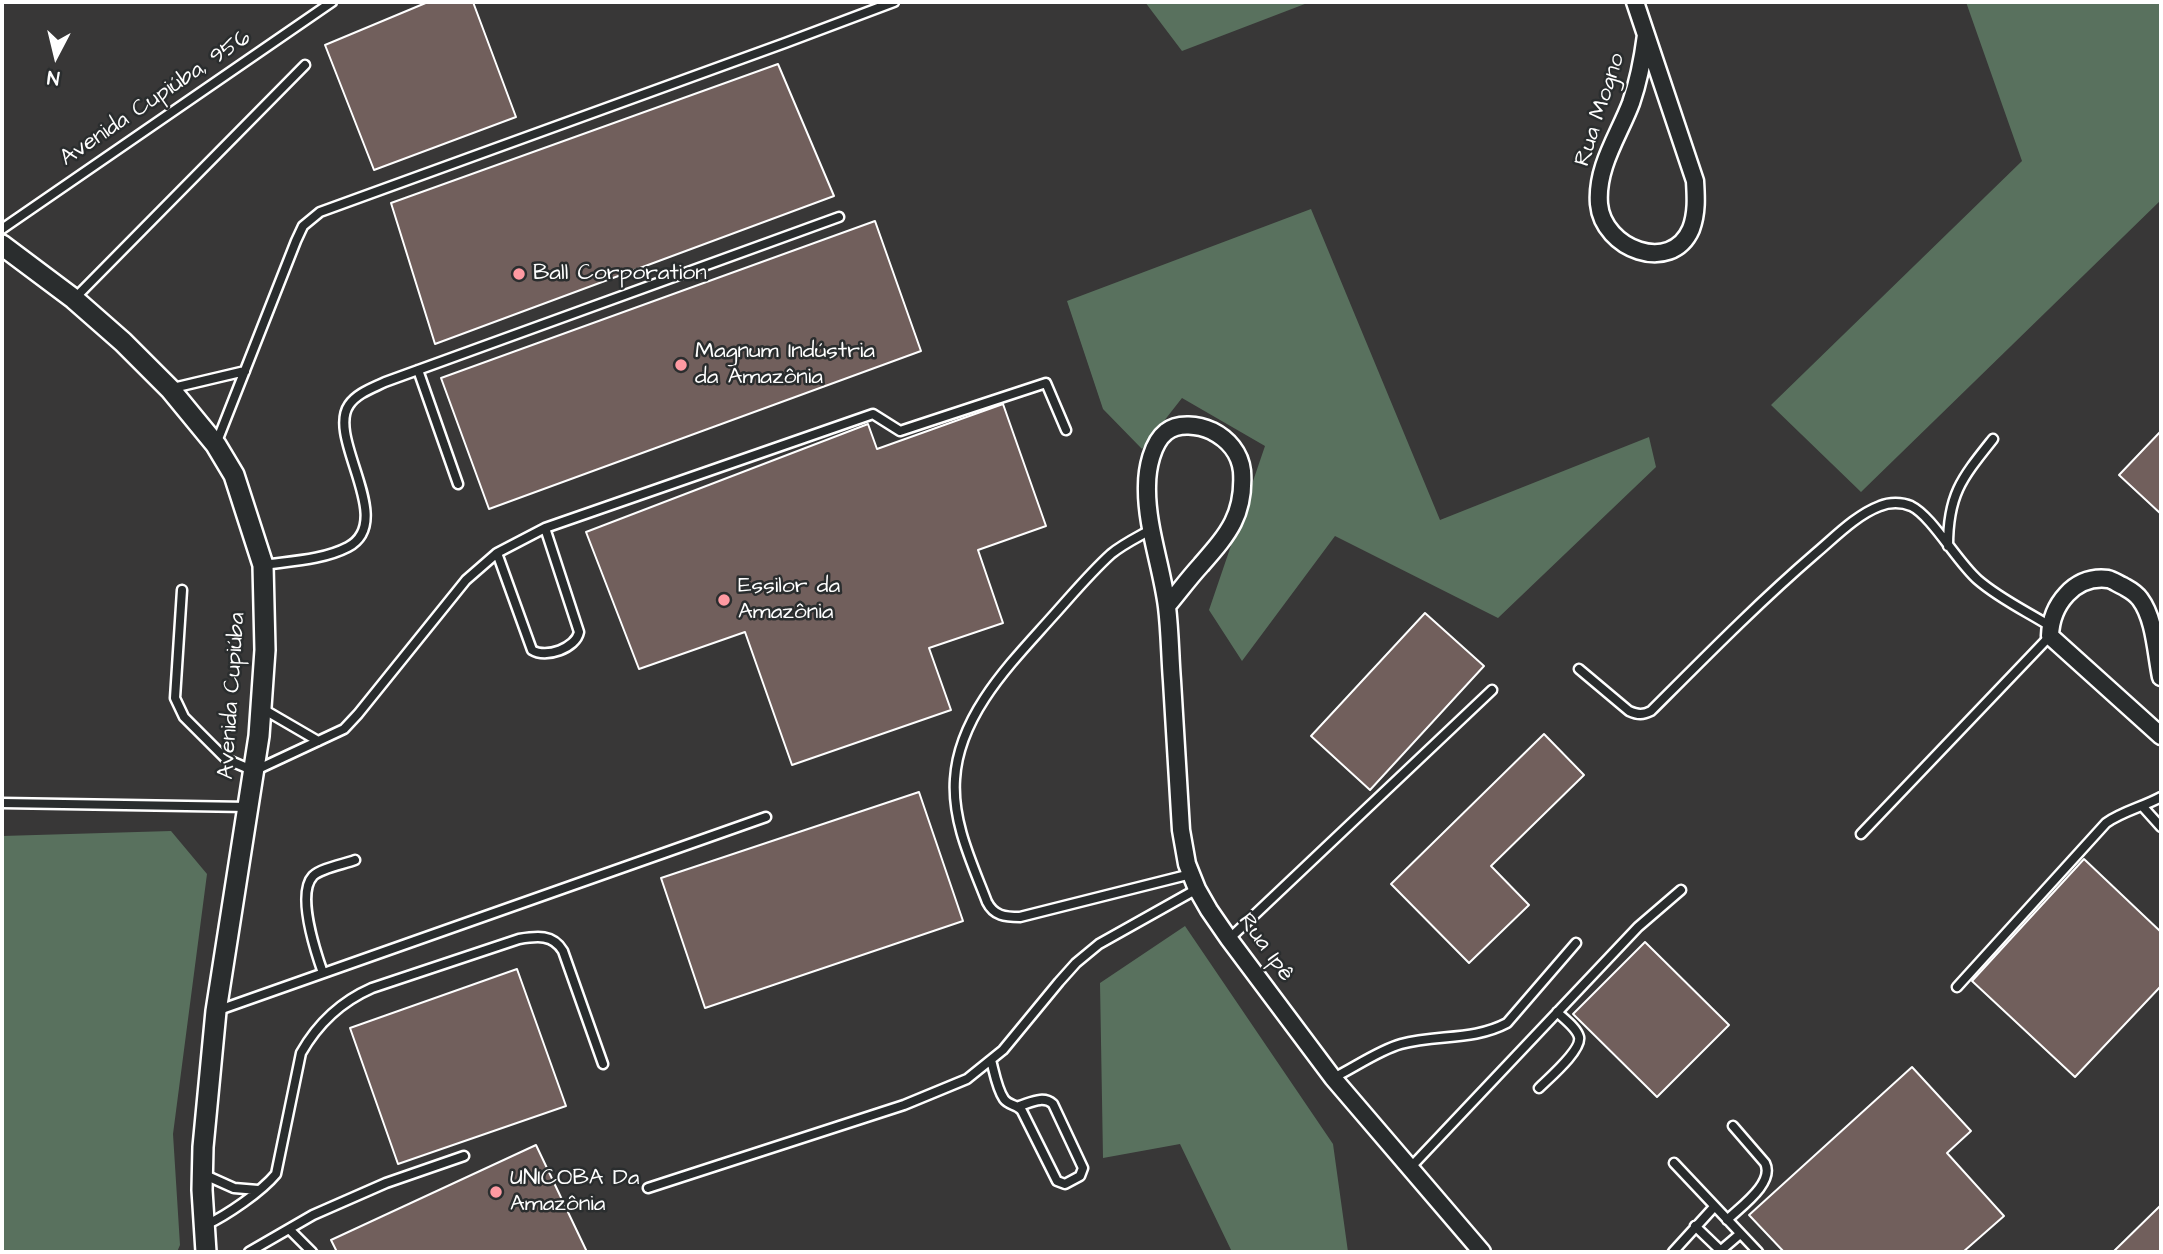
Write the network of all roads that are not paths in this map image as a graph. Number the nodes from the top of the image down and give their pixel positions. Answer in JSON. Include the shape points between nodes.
{"nodes":[{"id":1,"x":332,"y":2,"type":"edge"},
{"id":2,"x":894,"y":2,"type":"edge"},
{"id":3,"x":1635,"y":2,"type":"edge"},
{"id":4,"x":1646,"y":35,"type":"junction"},
{"id":5,"x":305,"y":65,"type":"dead end"},
{"id":6,"x":839,"y":217,"type":"dead end"},
{"id":7,"x":2,"y":229,"type":"edge"},
{"id":8,"x":2,"y":245,"type":"edge"},
{"id":9,"x":74,"y":299,"type":"junction"},
{"id":10,"x":418,"y":370,"type":"junction"},
{"id":11,"x":245,"y":371,"type":"junction"},
{"id":12,"x":170,"y":389,"type":"junction"},
{"id":13,"x":1066,"y":430,"type":"dead end"},
{"id":14,"x":1993,"y":439,"type":"dead end"},
{"id":15,"x":216,"y":445,"type":"junction"},
{"id":16,"x":458,"y":484,"type":"dead end"},
{"id":17,"x":545,"y":528,"type":"junction"},
{"id":18,"x":1152,"y":529,"type":"junction"},
{"id":19,"x":1948,"y":547,"type":"junction"},
{"id":20,"x":497,"y":553,"type":"junction"},
{"id":21,"x":263,"y":565,"type":"junction"},
{"id":22,"x":182,"y":590,"type":"dead end"},
{"id":23,"x":1167,"y":606,"type":"junction"},
{"id":24,"x":2050,"y":631,"type":"junction"},
{"id":25,"x":1580,"y":669,"type":"dead end"},
{"id":26,"x":2161,"y":677,"type":"edge"},
{"id":27,"x":1492,"y":690,"type":"dead end"},
{"id":28,"x":260,"y":708,"type":"junction"},
{"id":29,"x":2161,"y":736,"type":"edge"},
{"id":30,"x":318,"y":741,"type":"junction"},
{"id":31,"x":254,"y":771,"type":"junction"},
{"id":32,"x":2161,"y":797,"type":"edge"},
{"id":33,"x":2,"y":803,"type":"edge"},
{"id":34,"x":248,"y":807,"type":"junction"},
{"id":35,"x":2143,"y":807,"type":"junction"},
{"id":36,"x":766,"y":817,"type":"dead end"},
{"id":37,"x":2161,"y":827,"type":"edge"},
{"id":38,"x":1861,"y":834,"type":"dead end"},
{"id":39,"x":355,"y":860,"type":"dead end"},
{"id":40,"x":1194,"y":881,"type":"junction"},
{"id":41,"x":1681,"y":891,"type":"dead end"},
{"id":42,"x":1229,"y":939,"type":"junction"},
{"id":43,"x":1576,"y":943,"type":"dead end"},
{"id":44,"x":323,"y":973,"type":"junction"},
{"id":45,"x":1957,"y":987,"type":"dead end"},
{"id":46,"x":216,"y":1011,"type":"junction"},
{"id":47,"x":1557,"y":1012,"type":"junction"},
{"id":48,"x":991,"y":1060,"type":"junction"},
{"id":49,"x":603,"y":1064,"type":"dead end"},
{"id":50,"x":1333,"y":1078,"type":"junction"},
{"id":51,"x":1539,"y":1088,"type":"dead end"},
{"id":52,"x":1019,"y":1106,"type":"junction"},
{"id":53,"x":1733,"y":1126,"type":"dead end"},
{"id":54,"x":464,"y":1156,"type":"dead end"},
{"id":55,"x":1674,"y":1163,"type":"dead end"},
{"id":56,"x":1410,"y":1168,"type":"junction"},
{"id":57,"x":202,"y":1173,"type":"junction"},
{"id":58,"x":648,"y":1188,"type":"dead end"},
{"id":59,"x":258,"y":1190,"type":"junction"},
{"id":60,"x":1714,"y":1207,"type":"junction"},
{"id":61,"x":1727,"y":1220,"type":"junction"},
{"id":62,"x":203,"y":1226,"type":"junction"},
{"id":63,"x":1695,"y":1226,"type":"junction"},
{"id":64,"x":290,"y":1230,"type":"junction"},
{"id":65,"x":1740,"y":1234,"type":"junction"},
{"id":66,"x":206,"y":1252,"type":"edge"},
{"id":67,"x":249,"y":1252,"type":"edge"},
{"id":68,"x":312,"y":1252,"type":"edge"},
{"id":69,"x":1482,"y":1252,"type":"edge"},
{"id":70,"x":1673,"y":1252,"type":"edge"},
{"id":71,"x":1720,"y":1252,"type":"edge"},
{"id":72,"x":1758,"y":1252,"type":"edge"}],
"edges":[{"from":1,"to":7,"type":"lane","name":"Avenida Cupiúba, 956"},
{"from":2,"to":11,"type":"lane","via":[[320,212],[303,226]]},
{"from":3,"to":4,"type":"street","name":"Rua Mogno"},
{"from":4,"to":4,"type":"street","name":"Rua Mogno","via":[[1695,181],[1696,210],[1690,231],[1677,246],[1661,253],[1641,252],[1621,243],[1606,228],[1599,205],[1608,154],[1642,69]]},
{"from":5,"to":9,"type":"lane"},
{"from":6,"to":10,"type":"lane"},
{"from":8,"to":9,"type":"street","name":"Avenida Cupiúba"},
{"from":9,"to":12,"type":"street","name":"Avenida Cupiúba"},
{"from":10,"to":16,"type":"lane"},
{"from":10,"to":21,"type":"lane","via":[[363,392],[345,412],[366,513],[359,539],[319,557]]},
{"from":11,"to":12,"type":"lane"},
{"from":11,"to":15,"type":"lane"},
{"from":12,"to":15,"type":"street","name":"Avenida Cupiúba"},
{"from":13,"to":17,"type":"lane","via":[[1046,383],[900,431],[873,414]]},
{"from":14,"to":19,"type":"lane","via":[[1958,487],[1948,520]]},
{"from":15,"to":21,"type":"street","name":"Avenida Cupiúba","via":[[234,475]]},
{"from":17,"to":20,"type":"lane"},
{"from":17,"to":20,"type":"lane","via":[[579,632],[570,645],[544,654],[532,650]]},
{"from":18,"to":23,"type":"street","name":"Rua Ipê"},
{"from":18,"to":23,"type":"street","name":"Rua Ipê","via":[[1148,472],[1154,449],[1166,432],[1184,425],[1204,427],[1222,436],[1241,466],[1238,512],[1232,527]]},
{"from":18,"to":40,"type":"lane","via":[[1112,554],[1000,677],[978,709],[962,747],[955,803],[986,902],[998,915],[1020,917]]},
{"from":19,"to":24,"type":"lane","via":[[1978,580]]},
{"from":19,"to":25,"type":"lane","via":[[1910,505],[1881,505],[1867,512],[1772,590],[1644,715],[1629,711]]},
{"from":20,"to":30,"type":"lane","via":[[466,580],[344,729]]},
{"from":21,"to":28,"type":"street","name":"Avenida Cupiúba","via":[[265,650]]},
{"from":22,"to":31,"type":"lane","via":[[175,698],[184,717],[226,759]]},
{"from":23,"to":40,"type":"street","name":"Rua Ipê","via":[[1181,830]]},
{"from":24,"to":26,"type":"street","via":[[2061,600],[2074,587],[2109,579],[2134,592],[2142,602]]},
{"from":24,"to":29,"type":"street"},
{"from":24,"to":38,"type":"lane"},
{"from":27,"to":42,"type":"lane"},
{"from":28,"to":30,"type":"lane"},
{"from":28,"to":31,"type":"street","name":"Avenida Cupiúba"},
{"from":30,"to":31,"type":"lane"},
{"from":31,"to":34,"type":"street","name":"Avenida Cupiúba"},
{"from":32,"to":35,"type":"lane"},
{"from":33,"to":34,"type":"lane"},
{"from":34,"to":46,"type":"street","name":"Avenida Cupiúba"},
{"from":35,"to":37,"type":"lane"},
{"from":35,"to":45,"type":"lane","via":[[2106,823]]},
{"from":36,"to":44,"type":"lane"},
{"from":39,"to":44,"type":"lane","via":[[318,872],[310,880],[309,925]]},
{"from":40,"to":42,"type":"street","name":"Rua Ipê"},
{"from":40,"to":48,"type":"lane","via":[[1076,963]]},
{"from":41,"to":47,"type":"lane","via":[[1638,927]]},
{"from":42,"to":50,"type":"street","name":"Rua Ipê"},
{"from":43,"to":50,"type":"lane","via":[[1507,1023],[1475,1035],[1399,1044]]},
{"from":44,"to":46,"type":"lane"},
{"from":46,"to":57,"type":"street","name":"Avenida Cupiúba"},
{"from":47,"to":51,"type":"lane","via":[[1576,1031],[1579,1041]]},
{"from":47,"to":56,"type":"lane"},
{"from":48,"to":52,"type":"lane","via":[[1003,1097]]},
{"from":48,"to":58,"type":"lane","via":[[967,1079],[904,1105]]},
{"from":49,"to":59,"type":"lane","via":[[563,951],[554,940],[519,939],[372,988],[336,1008],[309,1038],[301,1053],[279,1165],[271,1180]]},
{"from":50,"to":56,"type":"street","name":"Rua Ipê"},
{"from":52,"to":52,"type":"lane","via":[[1042,1099],[1053,1104],[1083,1168],[1080,1176],[1065,1184],[1057,1181]]},
{"from":53,"to":61,"type":"lane","via":[[1765,1163],[1768,1176]]},
{"from":54,"to":64,"type":"lane","via":[[313,1215]]},
{"from":55,"to":60,"type":"lane"},
{"from":56,"to":69,"type":"street","name":"Rua Ipê"},
{"from":57,"to":59,"type":"lane","via":[[234,1188]]},
{"from":57,"to":62,"type":"street","name":"Avenida Cupiúba"},
{"from":59,"to":62,"type":"lane"},
{"from":60,"to":61,"type":"lane"},
{"from":60,"to":63,"type":"lane"},
{"from":61,"to":65,"type":"lane"},
{"from":62,"to":66,"type":"street","name":"Avenida Cupiúba"},
{"from":63,"to":70,"type":"lane"},
{"from":63,"to":71,"type":"lane"},
{"from":64,"to":67,"type":"lane"},
{"from":64,"to":68,"type":"lane"},
{"from":65,"to":71,"type":"lane"},
{"from":65,"to":72,"type":"lane"}]}
